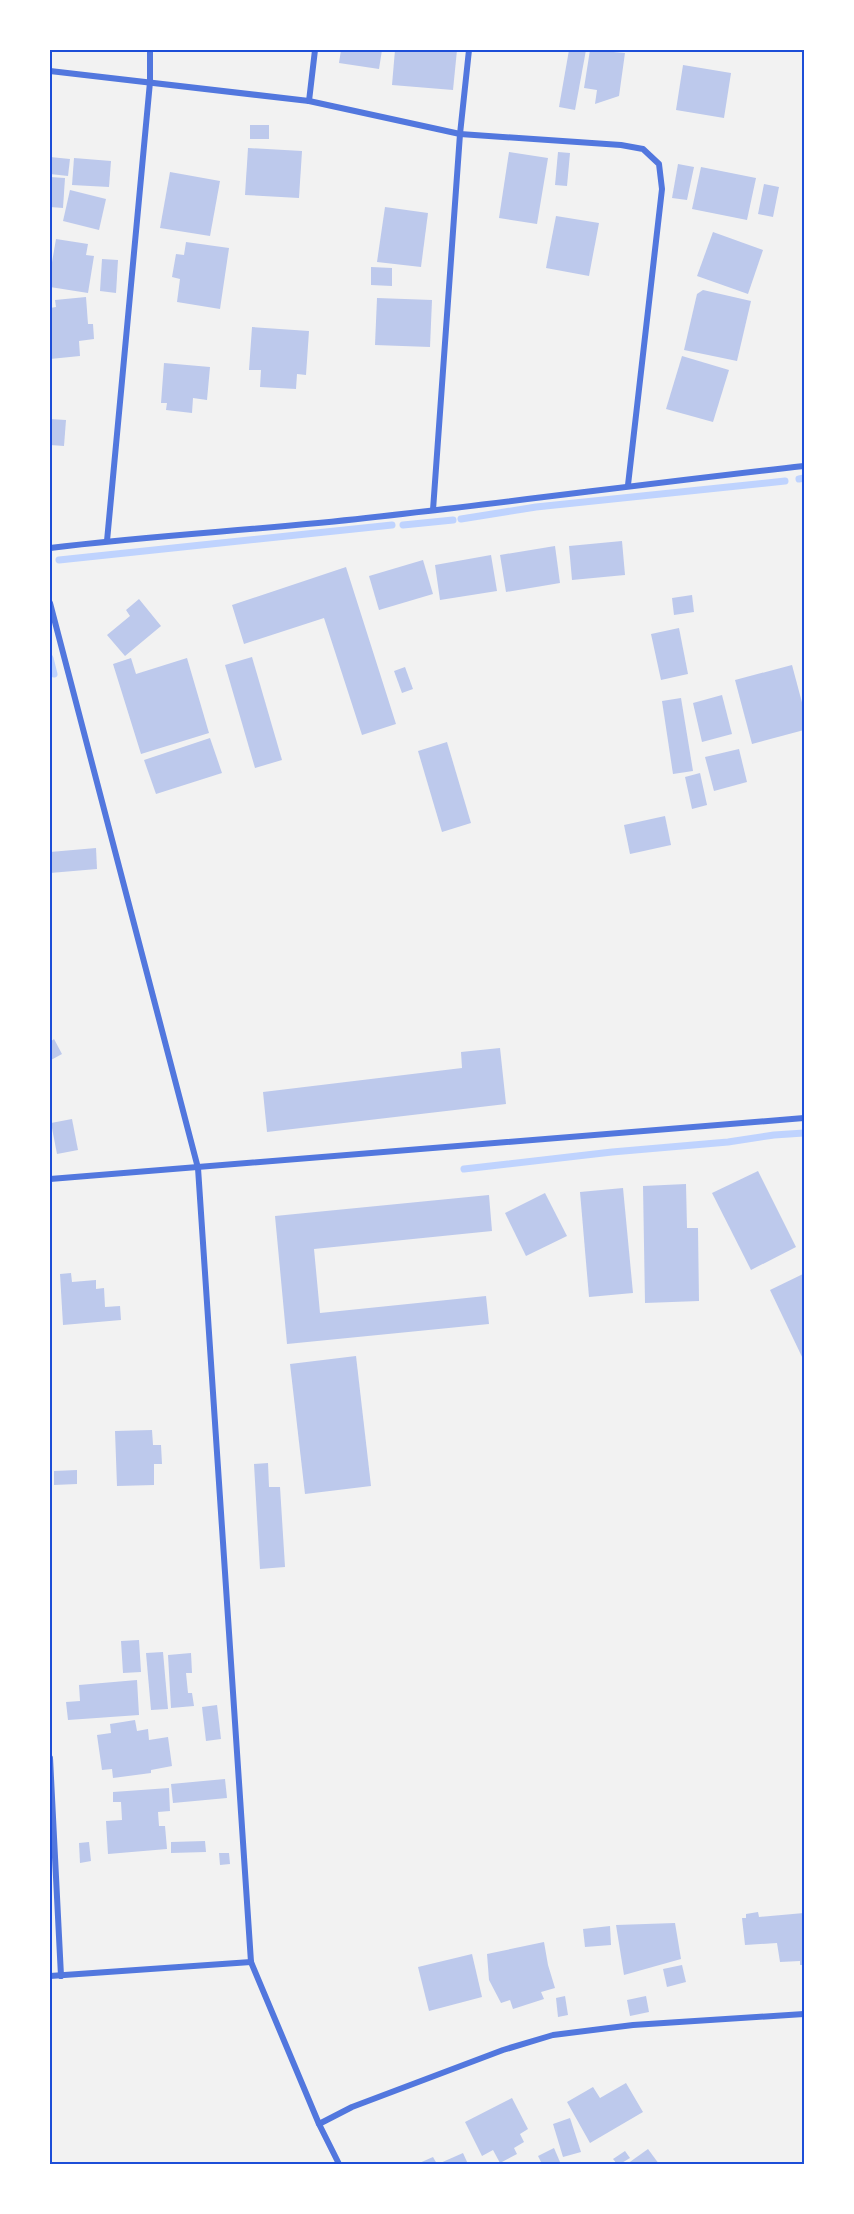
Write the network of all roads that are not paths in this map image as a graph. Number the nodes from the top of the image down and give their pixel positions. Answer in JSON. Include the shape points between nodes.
{"nodes":[{"id":1,"x":150,"y":50,"type":"edge"},
{"id":2,"x":315,"y":50,"type":"edge"},
{"id":3,"x":469,"y":50,"type":"edge"},
{"id":4,"x":50,"y":71,"type":"edge"},
{"id":5,"x":150,"y":82,"type":"junction"},
{"id":6,"x":309,"y":101,"type":"junction"},
{"id":7,"x":460,"y":134,"type":"junction"},
{"id":8,"x":804,"y":466,"type":"edge"},
{"id":9,"x":628,"y":485,"type":"junction"},
{"id":10,"x":433,"y":510,"type":"junction"},
{"id":11,"x":106,"y":541,"type":"junction"},
{"id":12,"x":50,"y":548,"type":"edge"},
{"id":13,"x":50,"y":603,"type":"edge"},
{"id":14,"x":804,"y":1118,"type":"edge"},
{"id":15,"x":198,"y":1168,"type":"junction"},
{"id":16,"x":50,"y":1179,"type":"edge"},
{"id":17,"x":50,"y":1758,"type":"edge"},
{"id":18,"x":251,"y":1962,"type":"junction"},
{"id":19,"x":50,"y":1976,"type":"edge"},
{"id":20,"x":61,"y":1976,"type":"junction"},
{"id":21,"x":804,"y":2014,"type":"edge"},
{"id":22,"x":319,"y":2124,"type":"junction"},
{"id":23,"x":339,"y":2164,"type":"edge"}],
"edges":[{"from":1,"to":5,"type":"street"},
{"from":2,"to":6,"type":"street"},
{"from":3,"to":7,"type":"street"},
{"from":4,"to":5,"type":"street"},
{"from":5,"to":6,"type":"street"},
{"from":5,"to":11,"type":"street"},
{"from":6,"to":7,"type":"street"},
{"from":7,"to":9,"type":"street","via":[[621,145],[643,149],[659,164],[662,189]]},
{"from":7,"to":10,"type":"street"},
{"from":8,"to":9,"type":"street"},
{"from":9,"to":10,"type":"street"},
{"from":10,"to":11,"type":"street"},
{"from":11,"to":12,"type":"street"},
{"from":13,"to":15,"type":"street"},
{"from":14,"to":15,"type":"street"},
{"from":15,"to":16,"type":"street"},
{"from":15,"to":18,"type":"street"},
{"from":17,"to":20,"type":"street"},
{"from":18,"to":20,"type":"street"},
{"from":18,"to":22,"type":"street"},
{"from":19,"to":20,"type":"street"},
{"from":21,"to":22,"type":"street","via":[[633,2025],[553,2035],[352,2107]]},
{"from":22,"to":23,"type":"street"}]}
